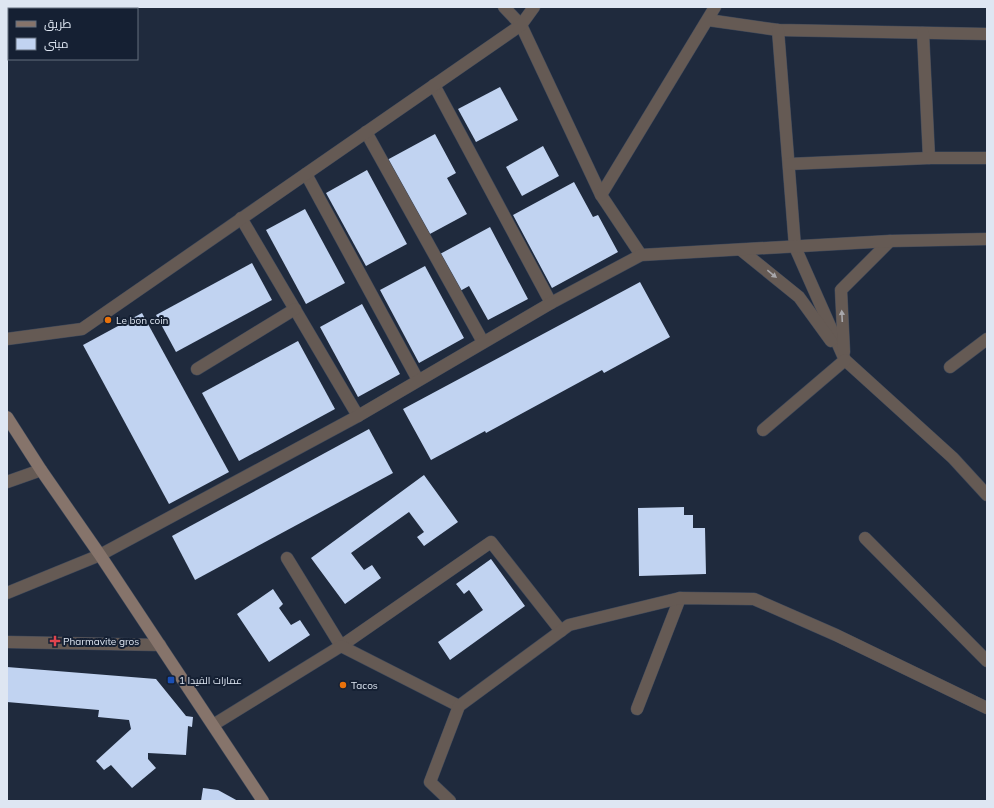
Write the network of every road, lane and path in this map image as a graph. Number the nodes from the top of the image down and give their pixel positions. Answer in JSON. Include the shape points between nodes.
{"nodes":[{"id":1,"x":504,"y":7,"type":"edge"},
{"id":2,"x":534,"y":7,"type":"edge"},
{"id":3,"x":715,"y":7,"type":"edge"},
{"id":4,"x":708,"y":20,"type":"junction"},
{"id":5,"x":521,"y":25,"type":"junction"},
{"id":6,"x":778,"y":30,"type":"junction"},
{"id":7,"x":924,"y":33,"type":"junction"},
{"id":8,"x":987,"y":34,"type":"edge"},
{"id":9,"x":434,"y":85,"type":"junction"},
{"id":10,"x":366,"y":132,"type":"junction"},
{"id":11,"x":929,"y":158,"type":"junction"},
{"id":12,"x":987,"y":158,"type":"edge"},
{"id":13,"x":789,"y":164,"type":"junction"},
{"id":14,"x":306,"y":174,"type":"junction"},
{"id":15,"x":601,"y":195,"type":"junction"},
{"id":16,"x":241,"y":218,"type":"junction"},
{"id":17,"x":987,"y":239,"type":"edge"},
{"id":18,"x":890,"y":241,"type":"junction"},
{"id":19,"x":795,"y":247,"type":"junction"},
{"id":20,"x":742,"y":250,"type":"junction"},
{"id":21,"x":641,"y":255,"type":"junction"},
{"id":22,"x":551,"y":303,"type":"junction"},
{"id":23,"x":295,"y":310,"type":"junction"},
{"id":24,"x":7,"y":339,"type":"edge"},
{"id":25,"x":987,"y":339,"type":"edge"},
{"id":26,"x":483,"y":342,"type":"junction"},
{"id":27,"x":845,"y":360,"type":"junction"},
{"id":28,"x":950,"y":367,"type":"dead end"},
{"id":29,"x":197,"y":369,"type":"dead end"},
{"id":30,"x":418,"y":380,"type":"junction"},
{"id":31,"x":358,"y":416,"type":"junction"},
{"id":32,"x":7,"y":417,"type":"edge"},
{"id":33,"x":763,"y":430,"type":"dead end"},
{"id":34,"x":41,"y":470,"type":"junction"},
{"id":35,"x":7,"y":482,"type":"edge"},
{"id":36,"x":987,"y":495,"type":"edge"},
{"id":37,"x":865,"y":538,"type":"dead end"},
{"id":38,"x":100,"y":555,"type":"junction"},
{"id":39,"x":287,"y":558,"type":"dead end"},
{"id":40,"x":7,"y":593,"type":"edge"},
{"id":41,"x":680,"y":598,"type":"junction"},
{"id":42,"x":561,"y":631,"type":"junction"},
{"id":43,"x":7,"y":642,"type":"edge"},
{"id":44,"x":160,"y":645,"type":"junction"},
{"id":45,"x":341,"y":646,"type":"junction"},
{"id":46,"x":987,"y":661,"type":"edge"},
{"id":47,"x":459,"y":706,"type":"junction"},
{"id":48,"x":987,"y":708,"type":"edge"},
{"id":49,"x":636,"y":709,"type":"dead end"},
{"id":50,"x":213,"y":725,"type":"junction"},
{"id":51,"x":262,"y":801,"type":"edge"},
{"id":52,"x":450,"y":801,"type":"edge"}],
"edges":[{"from":1,"to":5,"type":"street"},
{"from":2,"to":5,"type":"street"},
{"from":3,"to":4,"type":"street"},
{"from":4,"to":6,"type":"street"},
{"from":4,"to":15,"type":"street"},
{"from":5,"to":9,"type":"street"},
{"from":5,"to":15,"type":"street"},
{"from":6,"to":7,"type":"street"},
{"from":6,"to":13,"type":"street"},
{"from":7,"to":8,"type":"street"},
{"from":7,"to":11,"type":"street"},
{"from":9,"to":10,"type":"street"},
{"from":9,"to":22,"type":"street"},
{"from":10,"to":14,"type":"street"},
{"from":10,"to":26,"type":"street"},
{"from":11,"to":12,"type":"street"},
{"from":11,"to":13,"type":"street"},
{"from":13,"to":19,"type":"street"},
{"from":14,"to":16,"type":"street"},
{"from":14,"to":30,"type":"street"},
{"from":15,"to":21,"type":"street"},
{"from":16,"to":23,"type":"street"},
{"from":16,"to":24,"type":"street","via":[[82,329]]},
{"from":17,"to":18,"type":"street"},
{"from":18,"to":19,"type":"street"},
{"from":27,"to":18,"type":"street","one_way":true,"via":[[841,290]]},
{"from":19,"to":20,"type":"street"},
{"from":19,"to":27,"type":"street"},
{"from":20,"to":21,"type":"street"},
{"from":20,"to":27,"type":"street","one_way":true,"via":[[799,297]]},
{"from":21,"to":22,"type":"street"},
{"from":22,"to":26,"type":"street"},
{"from":23,"to":29,"type":"street"},
{"from":23,"to":31,"type":"street"},
{"from":25,"to":28,"type":"street"},
{"from":26,"to":30,"type":"street"},
{"from":27,"to":33,"type":"street"},
{"from":27,"to":36,"type":"street","via":[[953,458]]},
{"from":30,"to":31,"type":"street"},
{"from":31,"to":38,"type":"street"},
{"from":32,"to":34,"type":"main road"},
{"from":34,"to":35,"type":"street"},
{"from":34,"to":38,"type":"main road"},
{"from":37,"to":46,"type":"street"},
{"from":38,"to":40,"type":"street"},
{"from":38,"to":44,"type":"main road"},
{"from":39,"to":45,"type":"street"},
{"from":41,"to":42,"type":"street","via":[[569,625]]},
{"from":41,"to":48,"type":"street","via":[[754,599],[836,635]]},
{"from":41,"to":49,"type":"street"},
{"from":42,"to":45,"type":"street","via":[[491,542]]},
{"from":42,"to":47,"type":"street"},
{"from":43,"to":44,"type":"street"},
{"from":44,"to":50,"type":"main road"},
{"from":45,"to":47,"type":"street"},
{"from":45,"to":50,"type":"street"},
{"from":47,"to":52,"type":"street","via":[[430,782]]},
{"from":50,"to":51,"type":"main road"}]}
